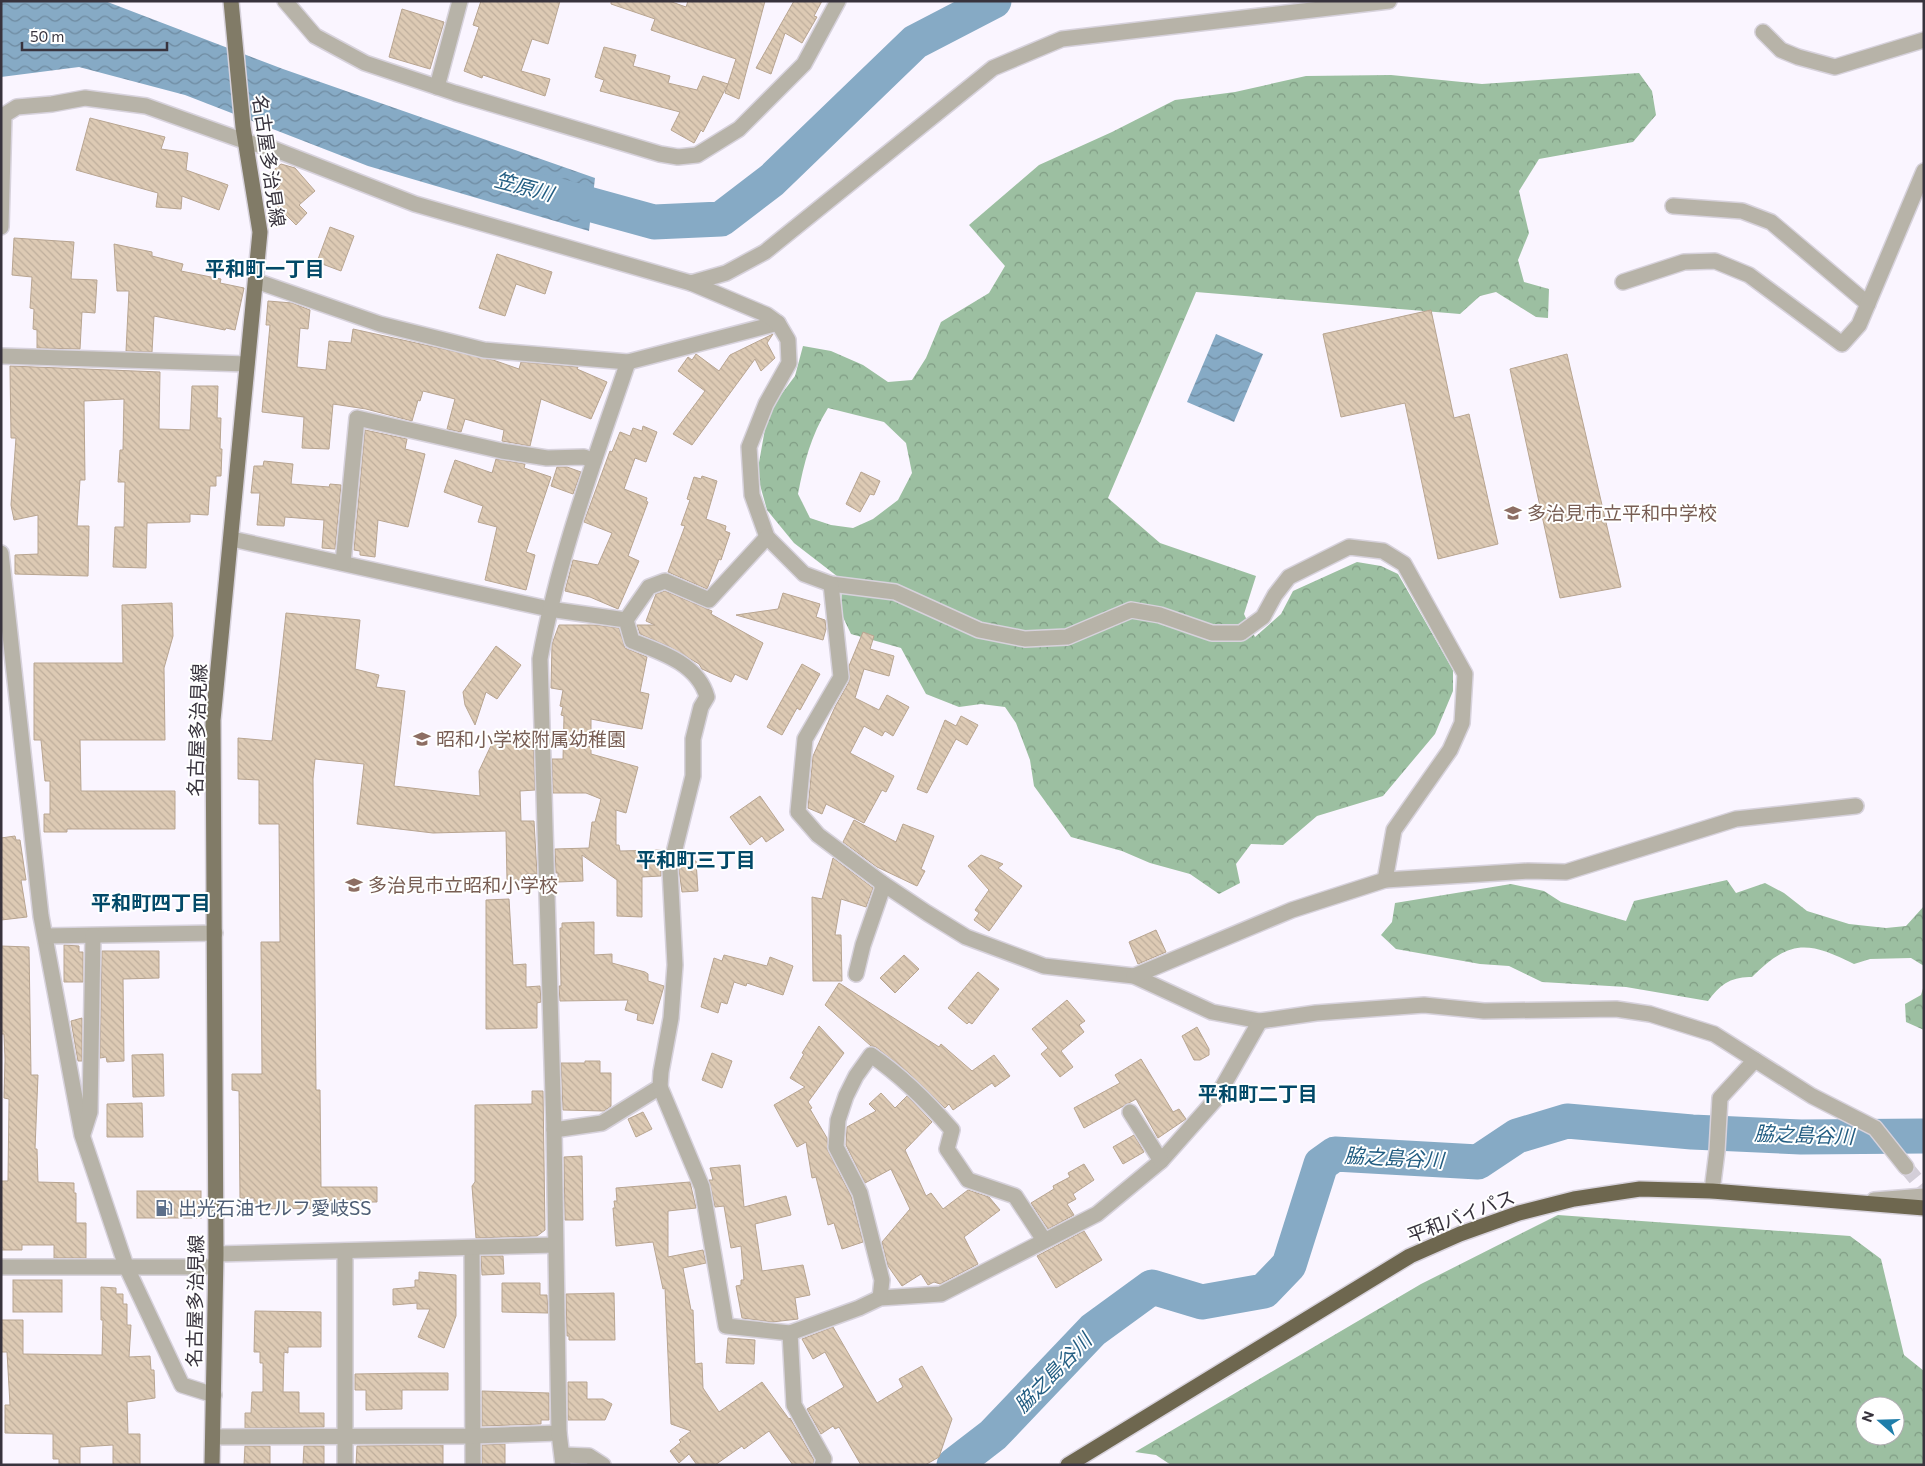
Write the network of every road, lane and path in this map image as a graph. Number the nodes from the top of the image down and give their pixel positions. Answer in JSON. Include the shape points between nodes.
{"nodes":[{"id":1,"x":284,"y":1,"type":"edge"},
{"id":2,"x":460,"y":1,"type":"edge"},
{"id":3,"x":838,"y":1,"type":"edge"},
{"id":4,"x":1389,"y":1,"type":"edge"},
{"id":5,"x":230,"y":2,"type":"edge"},
{"id":6,"x":1763,"y":32,"type":"dead end"},
{"id":7,"x":1924,"y":40,"type":"edge"},
{"id":8,"x":437,"y":87,"type":"junction"},
{"id":9,"x":245,"y":134,"type":"junction"},
{"id":10,"x":1924,"y":171,"type":"edge"},
{"id":11,"x":1673,"y":206,"type":"dead end"},
{"id":12,"x":1,"y":227,"type":"edge"},
{"id":13,"x":256,"y":281,"type":"junction"},
{"id":14,"x":1623,"y":282,"type":"dead end"},
{"id":15,"x":691,"y":283,"type":"junction"},
{"id":16,"x":1868,"y":304,"type":"junction"},
{"id":17,"x":778,"y":323,"type":"junction"},
{"id":18,"x":1,"y":356,"type":"edge"},
{"id":19,"x":628,"y":362,"type":"junction"},
{"id":20,"x":247,"y":364,"type":"junction"},
{"id":21,"x":594,"y":461,"type":"junction"},
{"id":22,"x":767,"y":537,"type":"junction"},
{"id":23,"x":232,"y":539,"type":"junction"},
{"id":24,"x":1,"y":553,"type":"edge"},
{"id":25,"x":343,"y":563,"type":"junction"},
{"id":26,"x":831,"y":584,"type":"junction"},
{"id":27,"x":549,"y":609,"type":"junction"},
{"id":28,"x":626,"y":620,"type":"junction"},
{"id":29,"x":1856,"y":806,"type":"dead end"},
{"id":30,"x":1384,"y":880,"type":"junction"},
{"id":31,"x":882,"y":883,"type":"junction"},
{"id":32,"x":215,"y":932,"type":"junction"},
{"id":33,"x":46,"y":936,"type":"junction"},
{"id":34,"x":92,"y":936,"type":"junction"},
{"id":35,"x":856,"y":974,"type":"dead end"},
{"id":36,"x":1134,"y":976,"type":"junction"},
{"id":37,"x":1260,"y":1022,"type":"junction"},
{"id":38,"x":1755,"y":1060,"type":"junction"},
{"id":39,"x":660,"y":1087,"type":"junction"},
{"id":40,"x":1130,"y":1112,"type":"dead end"},
{"id":41,"x":554,"y":1130,"type":"junction"},
{"id":42,"x":82,"y":1135,"type":"junction"},
{"id":43,"x":1160,"y":1161,"type":"junction"},
{"id":44,"x":1906,"y":1167,"type":"tunnel mouth"},
{"id":45,"x":1712,"y":1191,"type":"junction"},
{"id":46,"x":1924,"y":1196,"type":"edge"},
{"id":47,"x":1848,"y":1202,"type":"junction"},
{"id":48,"x":1924,"y":1208,"type":"edge"},
{"id":49,"x":1044,"y":1240,"type":"junction"},
{"id":50,"x":555,"y":1245,"type":"junction"},
{"id":51,"x":472,"y":1248,"type":"junction"},
{"id":52,"x":345,"y":1252,"type":"junction"},
{"id":53,"x":216,"y":1260,"type":"junction"},
{"id":54,"x":126,"y":1266,"type":"junction"},
{"id":55,"x":1,"y":1267,"type":"edge"},
{"id":56,"x":880,"y":1298,"type":"junction"},
{"id":57,"x":790,"y":1333,"type":"junction"},
{"id":58,"x":214,"y":1395,"type":"junction"},
{"id":59,"x":559,"y":1433,"type":"junction"},
{"id":60,"x":345,"y":1436,"type":"junction"},
{"id":61,"x":473,"y":1436,"type":"junction"},
{"id":62,"x":213,"y":1437,"type":"junction"},
{"id":63,"x":563,"y":1460,"type":"edge"},
{"id":64,"x":212,"y":1465,"type":"edge"},
{"id":65,"x":345,"y":1465,"type":"edge"},
{"id":66,"x":473,"y":1465,"type":"edge"},
{"id":67,"x":603,"y":1465,"type":"edge"},
{"id":68,"x":822,"y":1465,"type":"edge"},
{"id":69,"x":1068,"y":1465,"type":"edge"}],
"edges":[{"from":1,"to":8,"type":"street","via":[[315,36],[365,63]]},
{"from":2,"to":8,"type":"street"},
{"from":3,"to":8,"type":"street","via":[[804,64],[739,129],[697,155],[678,158],[660,154]]},
{"from":4,"to":15,"type":"street","via":[[1062,39],[992,68],[765,252],[726,273]]},
{"from":5,"to":9,"type":"main road","name":"名古屋多治見線"},
{"from":6,"to":7,"type":"street","via":[[1781,50],[1835,67]]},
{"from":9,"to":12,"type":"street","via":[[146,106],[85,98],[17,107],[4,115]]},
{"from":9,"to":13,"type":"main road","name":"名古屋多治見線","via":[[260,232]]},
{"from":9,"to":15,"type":"street","via":[[271,148],[415,204]]},
{"from":10,"to":16,"type":"street"},
{"from":11,"to":16,"type":"street","via":[[1742,211],[1771,222]]},
{"from":13,"to":19,"type":"street","via":[[380,324],[484,350]]},
{"from":13,"to":20,"type":"main road","name":"名古屋多治見線"},
{"from":14,"to":16,"type":"street","via":[[1684,262],[1715,261],[1749,275],[1842,344],[1859,325]]},
{"from":15,"to":17,"type":"street","via":[[767,315]]},
{"from":17,"to":19,"type":"street"},
{"from":17,"to":22,"type":"street","via":[[788,340],[789,363],[766,404],[749,447],[752,495]]},
{"from":18,"to":20,"type":"street"},
{"from":19,"to":21,"type":"street"},
{"from":20,"to":23,"type":"main road","name":"名古屋多治見線"},
{"from":21,"to":25,"type":"street","via":[[584,457],[547,458],[502,451],[357,418]]},
{"from":21,"to":27,"type":"street"},
{"from":22,"to":26,"type":"street","via":[[804,574]]},
{"from":22,"to":28,"type":"street","via":[[709,600],[665,581],[649,587]]},
{"from":23,"to":25,"type":"street"},
{"from":23,"to":32,"type":"main road","name":"名古屋多治見線","via":[[213,720]]},
{"from":24,"to":33,"type":"street","via":[[41,916]]},
{"from":25,"to":27,"type":"street"},
{"from":26,"to":30,"type":"street","via":[[895,592],[978,630],[1025,639],[1067,637],[1131,610],[1160,614],[1212,633],[1241,632],[1263,617],[1289,577],[1349,547],[1383,551],[1404,564],[1465,674],[1462,723],[1450,750],[1394,830]]},
{"from":26,"to":31,"type":"street","via":[[841,676],[805,739],[798,812],[818,835]]},
{"from":27,"to":28,"type":"street"},
{"from":27,"to":41,"type":"street","via":[[540,660]]},
{"from":28,"to":39,"type":"street","via":[[632,641],[686,665],[704,685],[707,697],[701,707],[693,739],[693,776],[670,869],[675,965],[672,1018],[660,1072]]},
{"from":29,"to":30,"type":"street","via":[[1736,819],[1566,872],[1528,871]]},
{"from":30,"to":36,"type":"street","via":[[1292,910]]},
{"from":31,"to":35,"type":"street"},
{"from":31,"to":36,"type":"street","via":[[966,937],[1044,966]]},
{"from":32,"to":34,"type":"street"},
{"from":32,"to":53,"type":"main road","name":"名古屋多治見線"},
{"from":33,"to":34,"type":"street"},
{"from":33,"to":42,"type":"street"},
{"from":34,"to":42,"type":"street","via":[[90,1112]]},
{"from":36,"to":37,"type":"street","via":[[1212,1012]]},
{"from":37,"to":38,"type":"street","via":[[1316,1013],[1424,1005],[1484,1011],[1616,1009],[1650,1014],[1714,1034]]},
{"from":37,"to":43,"type":"street","via":[[1215,1100]]},
{"from":38,"to":44,"type":"street","via":[[1812,1096],[1875,1128]]},
{"from":38,"to":45,"type":"street","via":[[1720,1098]]},
{"from":39,"to":41,"type":"street","via":[[602,1123]]},
{"from":39,"to":57,"type":"street","via":[[702,1187],[726,1326]]},
{"from":40,"to":43,"type":"street"},
{"from":41,"to":50,"type":"street"},
{"from":42,"to":54,"type":"street"},
{"from":43,"to":49,"type":"street","via":[[1097,1214]]},
{"from":45,"to":47,"type":"highway","name":"平和バイパス"},
{"from":45,"to":69,"type":"highway","name":"平和バイパス","via":[[1640,1189],[1574,1199],[1519,1213],[1460,1234],[1394,1265]]},
{"from":46,"to":47,"type":"street"},
{"from":47,"to":48,"type":"highway","name":"平和バイパス"},
{"from":49,"to":56,"type":"street","via":[[940,1294]]},
{"from":49,"to":56,"type":"street","via":[[1015,1196],[968,1180],[947,1149],[952,1130],[900,1075],[871,1055],[846,1096],[838,1120],[836,1148],[860,1193],[882,1280]]},
{"from":50,"to":51,"type":"street"},
{"from":50,"to":59,"type":"street"},
{"from":51,"to":52,"type":"street"},
{"from":51,"to":61,"type":"street"},
{"from":52,"to":53,"type":"street"},
{"from":52,"to":60,"type":"street"},
{"from":53,"to":54,"type":"street"},
{"from":53,"to":58,"type":"main road","name":"名古屋多治見線"},
{"from":54,"to":55,"type":"street"},
{"from":54,"to":58,"type":"street","via":[[182,1385]]},
{"from":56,"to":57,"type":"street"},
{"from":57,"to":68,"type":"street","via":[[794,1405],[824,1459]]},
{"from":58,"to":62,"type":"main road","name":"名古屋多治見線"},
{"from":59,"to":61,"type":"street"},
{"from":59,"to":63,"type":"street"},
{"from":60,"to":61,"type":"street"},
{"from":60,"to":62,"type":"street"},
{"from":60,"to":65,"type":"street"},
{"from":61,"to":66,"type":"street"},
{"from":62,"to":64,"type":"main road","name":"名古屋多治見線"},
{"from":63,"to":67,"type":"street","via":[[589,1456]]}]}
